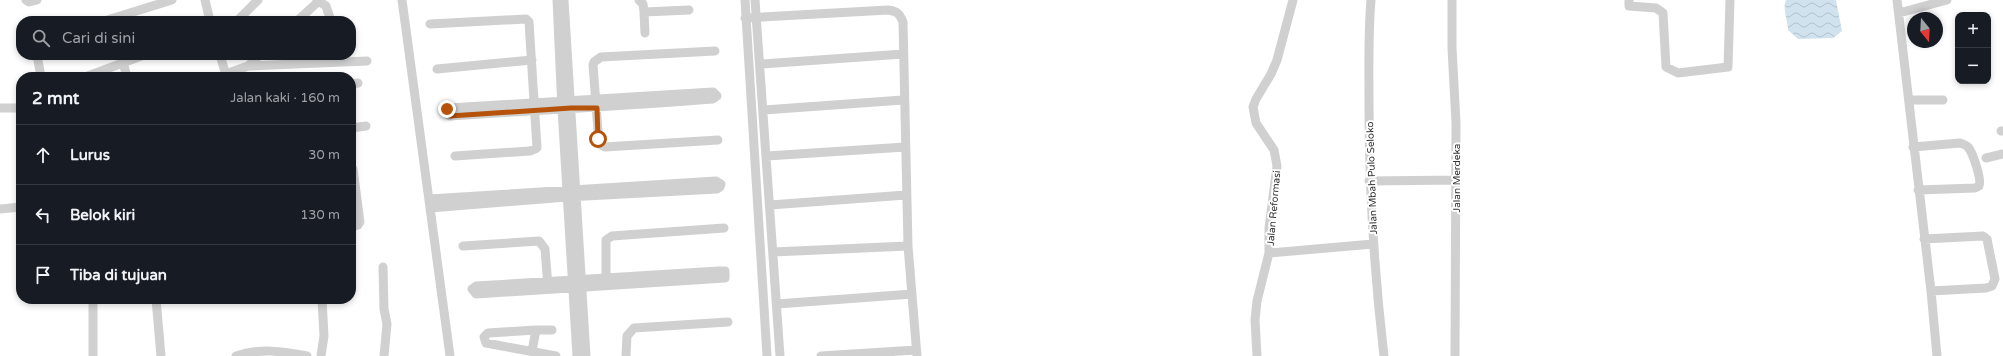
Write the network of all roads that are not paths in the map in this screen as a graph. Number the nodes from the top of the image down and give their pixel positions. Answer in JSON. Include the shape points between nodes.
{"nodes":[{"id":1,"x":26,"y":0,"type":"edge"},
{"id":2,"x":37,"y":0,"type":"edge"},
{"id":3,"x":172,"y":0,"type":"edge"},
{"id":4,"x":258,"y":0,"type":"edge"},
{"id":5,"x":402,"y":0,"type":"edge"},
{"id":6,"x":557,"y":0,"type":"edge"},
{"id":7,"x":564,"y":0,"type":"edge"},
{"id":8,"x":638,"y":0,"type":"edge"},
{"id":9,"x":745,"y":0,"type":"edge"},
{"id":10,"x":755,"y":0,"type":"edge"},
{"id":11,"x":1293,"y":0,"type":"edge"},
{"id":12,"x":1371,"y":0,"type":"edge"},
{"id":13,"x":1452,"y":0,"type":"edge"},
{"id":14,"x":1629,"y":0,"type":"edge"},
{"id":15,"x":1730,"y":0,"type":"edge"},
{"id":16,"x":1897,"y":0,"type":"edge"},
{"id":17,"x":1947,"y":0,"type":"edge"},
{"id":18,"x":205,"y":1,"type":"edge"},
{"id":19,"x":318,"y":1,"type":"edge"},
{"id":20,"x":689,"y":10,"type":"dead end"},
{"id":21,"x":644,"y":12,"type":"junction"},
{"id":22,"x":1899,"y":13,"type":"junction"},
{"id":23,"x":120,"y":16,"type":"edge"},
{"id":24,"x":209,"y":16,"type":"edge"},
{"id":25,"x":242,"y":16,"type":"edge"},
{"id":26,"x":302,"y":16,"type":"edge"},
{"id":27,"x":329,"y":16,"type":"edge"},
{"id":28,"x":756,"y":17,"type":"junction"},
{"id":29,"x":745,"y":18,"type":"junction"},
{"id":30,"x":430,"y":24,"type":"dead end"},
{"id":31,"x":757,"y":30,"type":"junction"},
{"id":32,"x":746,"y":31,"type":"junction"},
{"id":33,"x":645,"y":33,"type":"dead end"},
{"id":34,"x":714,"y":51,"type":"dead end"},
{"id":35,"x":903,"y":54,"type":"junction"},
{"id":36,"x":38,"y":60,"type":"edge"},
{"id":37,"x":129,"y":60,"type":"edge"},
{"id":38,"x":220,"y":60,"type":"edge"},
{"id":39,"x":255,"y":60,"type":"edge"},
{"id":40,"x":326,"y":60,"type":"edge"},
{"id":41,"x":353,"y":60,"type":"edge"},
{"id":42,"x":532,"y":60,"type":"junction"},
{"id":43,"x":367,"y":61,"type":"dead end"},
{"id":44,"x":123,"y":62,"type":"junction"},
{"id":45,"x":761,"y":64,"type":"junction"},
{"id":46,"x":248,"y":66,"type":"junction"},
{"id":47,"x":438,"y":69,"type":"dead end"},
{"id":48,"x":40,"y":72,"type":"edge"},
{"id":49,"x":98,"y":72,"type":"edge"},
{"id":50,"x":126,"y":72,"type":"edge"},
{"id":51,"x":222,"y":72,"type":"edge"},
{"id":52,"x":232,"y":72,"type":"edge"},
{"id":53,"x":665,"y":99,"type":"dead end"},
{"id":54,"x":903,"y":100,"type":"junction"},
{"id":55,"x":1909,"y":100,"type":"junction"},
{"id":56,"x":1943,"y":100,"type":"dead end"},
{"id":57,"x":596,"y":103,"type":"junction"},
{"id":58,"x":566,"y":104,"type":"junction"},
{"id":59,"x":535,"y":106,"type":"junction"},
{"id":60,"x":0,"y":108,"type":"edge"},
{"id":61,"x":16,"y":108,"type":"edge"},
{"id":62,"x":475,"y":110,"type":"dead end"},
{"id":63,"x":764,"y":110,"type":"junction"},
{"id":64,"x":366,"y":126,"type":"dead end"},
{"id":65,"x":356,"y":127,"type":"edge"},
{"id":66,"x":718,"y":140,"type":"dead end"},
{"id":67,"x":905,"y":147,"type":"junction"},
{"id":68,"x":1913,"y":147,"type":"junction"},
{"id":69,"x":2003,"y":154,"type":"edge"},
{"id":70,"x":455,"y":156,"type":"dead end"},
{"id":71,"x":767,"y":156,"type":"junction"},
{"id":72,"x":1986,"y":158,"type":"dead end"},
{"id":73,"x":768,"y":173,"type":"junction"},
{"id":74,"x":756,"y":174,"type":"junction"},
{"id":75,"x":1456,"y":180,"type":"junction"},
{"id":76,"x":1369,"y":181,"type":"junction"},
{"id":77,"x":769,"y":185,"type":"junction"},
{"id":78,"x":356,"y":187,"type":"edge"},
{"id":79,"x":756,"y":187,"type":"junction"},
{"id":80,"x":653,"y":189,"type":"junction"},
{"id":81,"x":1918,"y":190,"type":"junction"},
{"id":82,"x":571,"y":193,"type":"junction"},
{"id":83,"x":906,"y":195,"type":"junction"},
{"id":84,"x":429,"y":203,"type":"junction"},
{"id":85,"x":770,"y":206,"type":"junction"},
{"id":86,"x":16,"y":207,"type":"edge"},
{"id":87,"x":0,"y":209,"type":"edge"},
{"id":88,"x":356,"y":226,"type":"edge"},
{"id":89,"x":724,"y":228,"type":"dead end"},
{"id":90,"x":1924,"y":239,"type":"junction"},
{"id":91,"x":1373,"y":244,"type":"junction"},
{"id":92,"x":463,"y":246,"type":"dead end"},
{"id":93,"x":908,"y":246,"type":"junction"},
{"id":94,"x":773,"y":252,"type":"junction"},
{"id":95,"x":1269,"y":253,"type":"junction"},
{"id":96,"x":383,"y":267,"type":"dead end"},
{"id":97,"x":677,"y":278,"type":"dead end"},
{"id":98,"x":774,"y":278,"type":"junction"},
{"id":99,"x":763,"y":280,"type":"junction"},
{"id":100,"x":606,"y":282,"type":"junction"},
{"id":101,"x":577,"y":284,"type":"junction"},
{"id":102,"x":548,"y":286,"type":"junction"},
{"id":103,"x":1931,"y":290,"type":"junction"},
{"id":104,"x":912,"y":294,"type":"junction"},
{"id":105,"x":93,"y":304,"type":"edge"},
{"id":106,"x":156,"y":304,"type":"edge"},
{"id":107,"x":322,"y":304,"type":"edge"},
{"id":108,"x":777,"y":304,"type":"junction"},
{"id":109,"x":728,"y":322,"type":"dead end"},
{"id":110,"x":536,"y":330,"type":"junction"},
{"id":111,"x":552,"y":330,"type":"dead end"},
{"id":112,"x":532,"y":351,"type":"junction"},
{"id":113,"x":916,"y":353,"type":"edge"},
{"id":114,"x":93,"y":356,"type":"edge"},
{"id":115,"x":161,"y":356,"type":"edge"},
{"id":116,"x":236,"y":356,"type":"edge"},
{"id":117,"x":307,"y":356,"type":"edge"},
{"id":118,"x":321,"y":356,"type":"edge"},
{"id":119,"x":384,"y":356,"type":"edge"},
{"id":120,"x":450,"y":356,"type":"edge"},
{"id":121,"x":556,"y":356,"type":"edge"},
{"id":122,"x":577,"y":356,"type":"edge"},
{"id":123,"x":586,"y":356,"type":"edge"},
{"id":124,"x":626,"y":356,"type":"edge"},
{"id":125,"x":767,"y":356,"type":"edge"},
{"id":126,"x":780,"y":356,"type":"edge"},
{"id":127,"x":821,"y":356,"type":"edge"},
{"id":128,"x":1257,"y":356,"type":"edge"},
{"id":129,"x":1384,"y":356,"type":"edge"},
{"id":130,"x":1455,"y":356,"type":"edge"},
{"id":131,"x":1937,"y":356,"type":"edge"}],
"edges":[{"from":1,"to":2,"type":"street"},
{"from":3,"to":23,"type":"street"},
{"from":4,"to":25,"type":"street"},
{"from":5,"to":84,"type":"street"},
{"from":6,"to":58,"type":"street"},
{"from":7,"to":58,"type":"street"},
{"from":8,"to":21,"type":"street","via":[[643,4]]},
{"from":9,"to":29,"type":"street"},
{"from":10,"to":28,"type":"street"},
{"from":11,"to":95,"type":"street","name":"Jalan Reformasi","via":[[1272,74],[1253,107],[1256,123],[1274,150],[1277,166],[1269,228]]},
{"from":12,"to":76,"type":"street","name":"Jalan Mbah Pulo Seloko","via":[[1368,27]]},
{"from":13,"to":75,"type":"street","name":"Jalan Merdeka"},
{"from":14,"to":15,"type":"street","via":[[1629,6],[1656,8],[1663,13],[1666,67],[1678,72],[1728,67]]},
{"from":16,"to":22,"type":"street"},
{"from":17,"to":22,"type":"street"},
{"from":18,"to":24,"type":"street"},
{"from":19,"to":26,"type":"street"},
{"from":19,"to":27,"type":"street","via":[[326,6]]},
{"from":20,"to":21,"type":"street"},
{"from":21,"to":33,"type":"street"},
{"from":22,"to":55,"type":"street"},
{"from":28,"to":29,"type":"street"},
{"from":28,"to":31,"type":"street"},
{"from":28,"to":35,"type":"street","via":[[895,11],[903,22]]},
{"from":29,"to":32,"type":"street"},
{"from":30,"to":42,"type":"street","via":[[526,18],[530,22]]},
{"from":31,"to":32,"type":"street"},
{"from":31,"to":45,"type":"street"},
{"from":32,"to":74,"type":"street"},
{"from":34,"to":57,"type":"street","via":[[601,57],[593,65]]},
{"from":35,"to":45,"type":"street"},
{"from":35,"to":54,"type":"street"},
{"from":36,"to":48,"type":"street"},
{"from":37,"to":44,"type":"street"},
{"from":38,"to":51,"type":"street"},
{"from":39,"to":46,"type":"street"},
{"from":40,"to":46,"type":"street"},
{"from":41,"to":43,"type":"street"},
{"from":42,"to":47,"type":"street"},
{"from":42,"to":59,"type":"street"},
{"from":44,"to":49,"type":"street"},
{"from":44,"to":50,"type":"street"},
{"from":45,"to":63,"type":"street"},
{"from":46,"to":52,"type":"street"},
{"from":53,"to":57,"type":"street"},
{"from":54,"to":63,"type":"street"},
{"from":54,"to":67,"type":"street"},
{"from":55,"to":56,"type":"street"},
{"from":55,"to":68,"type":"street"},
{"from":57,"to":58,"type":"street"},
{"from":57,"to":66,"type":"street","via":[[599,144],[605,147]]},
{"from":58,"to":59,"type":"street"},
{"from":58,"to":82,"type":"street"},
{"from":59,"to":62,"type":"street"},
{"from":59,"to":70,"type":"street","via":[[538,143],[535,150]]},
{"from":60,"to":61,"type":"street"},
{"from":63,"to":71,"type":"street"},
{"from":64,"to":65,"type":"street"},
{"from":67,"to":71,"type":"street"},
{"from":67,"to":83,"type":"street"},
{"from":68,"to":81,"type":"street"},
{"from":68,"to":81,"type":"street","via":[[1964,144],[1970,151],[1981,181],[1975,188]]},
{"from":69,"to":72,"type":"street"},
{"from":71,"to":73,"type":"street"},
{"from":73,"to":74,"type":"street"},
{"from":73,"to":77,"type":"street"},
{"from":74,"to":79,"type":"street"},
{"from":75,"to":76,"type":"street"},
{"from":75,"to":130,"type":"street","name":"Jalan Merdeka"},
{"from":76,"to":91,"type":"street","name":"Jalan Mbah Pulo Seloko"},
{"from":77,"to":79,"type":"street"},
{"from":77,"to":85,"type":"street"},
{"from":78,"to":88,"type":"street","via":[[360,222]]},
{"from":79,"to":99,"type":"street"},
{"from":80,"to":80,"type":"street","via":[[716,181],[721,184],[717,188]]},
{"from":80,"to":82,"type":"street"},
{"from":81,"to":90,"type":"street"},
{"from":82,"to":84,"type":"street"},
{"from":82,"to":101,"type":"street"},
{"from":83,"to":85,"type":"street"},
{"from":83,"to":93,"type":"street"},
{"from":84,"to":120,"type":"street"},
{"from":85,"to":94,"type":"street"},
{"from":86,"to":87,"type":"street"},
{"from":89,"to":100,"type":"street","via":[[612,236],[606,240]]},
{"from":90,"to":103,"type":"street"},
{"from":90,"to":103,"type":"street","via":[[1983,236],[1987,239],[1995,279],[1992,286],[1986,288]]},
{"from":91,"to":95,"type":"street"},
{"from":91,"to":129,"type":"street","name":"Jalan Mbah Pulo Seloko"},
{"from":92,"to":102,"type":"street","via":[[539,241],[545,249]]},
{"from":93,"to":94,"type":"street"},
{"from":93,"to":104,"type":"street"},
{"from":94,"to":98,"type":"street"},
{"from":95,"to":128,"type":"street","name":"Jalan Reformasi","via":[[1257,301]]},
{"from":96,"to":119,"type":"street","via":[[387,324]]},
{"from":97,"to":100,"type":"street"},
{"from":98,"to":99,"type":"street"},
{"from":98,"to":108,"type":"street"},
{"from":99,"to":125,"type":"street"},
{"from":100,"to":101,"type":"street"},
{"from":101,"to":102,"type":"street"},
{"from":101,"to":122,"type":"street"},
{"from":101,"to":123,"type":"street"},
{"from":102,"to":102,"type":"street","via":[[476,294],[472,289],[476,286]]},
{"from":103,"to":131,"type":"street"},
{"from":104,"to":108,"type":"street"},
{"from":104,"to":113,"type":"street"},
{"from":105,"to":114,"type":"street"},
{"from":106,"to":115,"type":"street"},
{"from":107,"to":118,"type":"street","via":[[324,336]]},
{"from":108,"to":126,"type":"street"},
{"from":109,"to":124,"type":"street","via":[[634,328],[627,336]]},
{"from":110,"to":111,"type":"street"},
{"from":110,"to":112,"type":"street"},
{"from":110,"to":112,"type":"street","via":[[488,333],[484,337],[486,343]]},
{"from":112,"to":121,"type":"street"},
{"from":113,"to":127,"type":"street"},
{"from":116,"to":117,"type":"street","via":[[263,351]]}]}
